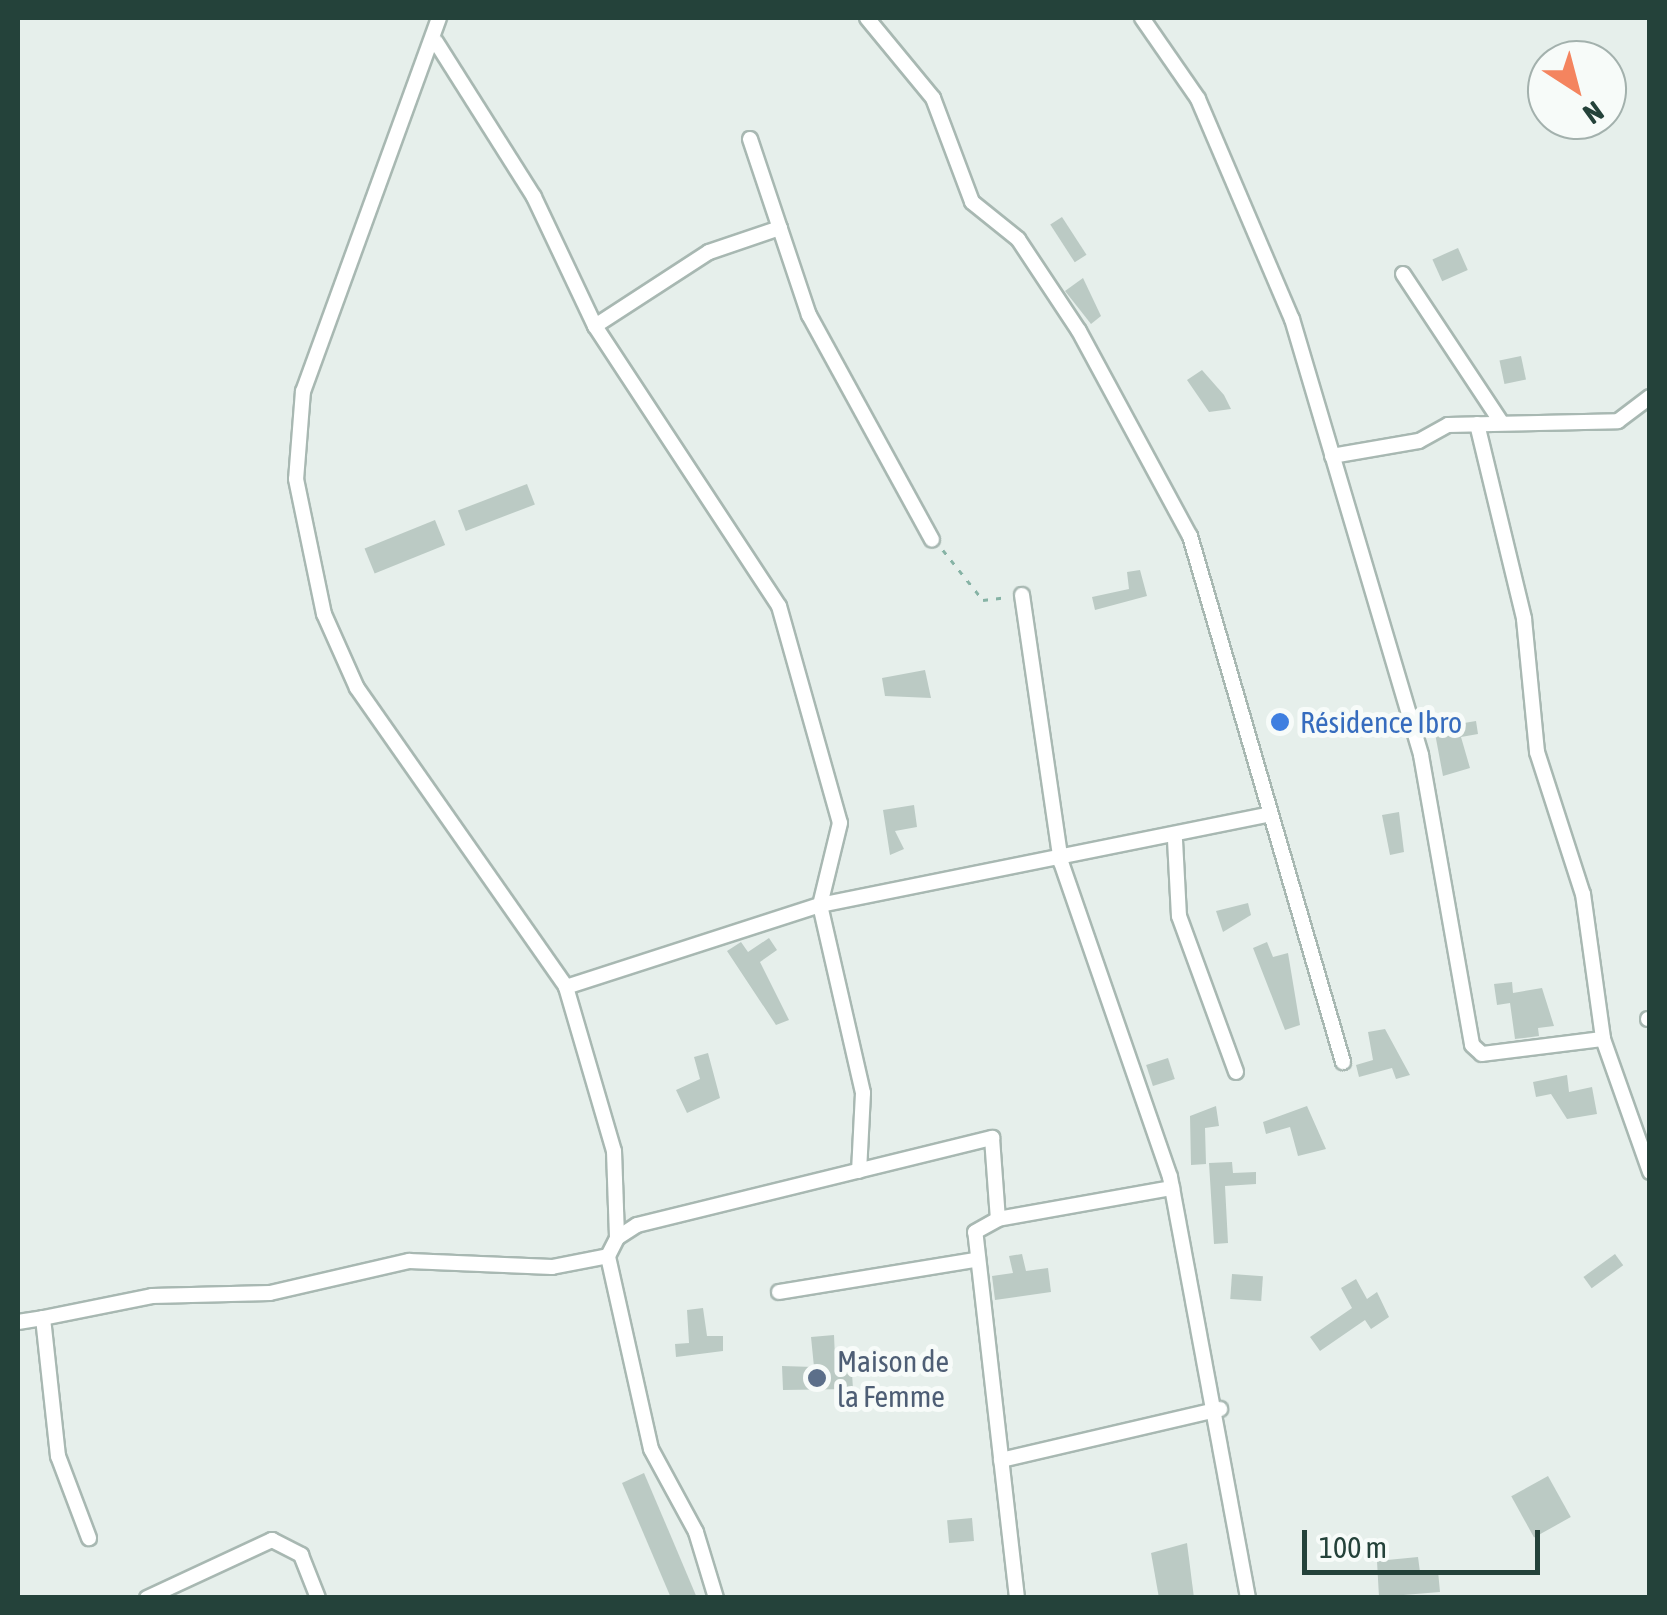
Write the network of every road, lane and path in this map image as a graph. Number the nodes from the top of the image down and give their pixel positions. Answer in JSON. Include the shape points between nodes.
{"nodes":[{"id":1,"x":438,"y":18,"type":"edge"},
{"id":2,"x":867,"y":18,"type":"edge"},
{"id":3,"x":1142,"y":18,"type":"edge"},
{"id":4,"x":436,"y":42,"type":"junction"},
{"id":5,"x":750,"y":139,"type":"dead end"},
{"id":6,"x":780,"y":228,"type":"junction"},
{"id":7,"x":1403,"y":274,"type":"dead end"},
{"id":8,"x":594,"y":326,"type":"junction"},
{"id":9,"x":1650,"y":397,"type":"edge"},
{"id":10,"x":1501,"y":422,"type":"junction"},
{"id":11,"x":1477,"y":424,"type":"junction"},
{"id":12,"x":1332,"y":456,"type":"junction"},
{"id":13,"x":932,"y":540,"type":"joint"},
{"id":14,"x":1022,"y":595,"type":"joint"},
{"id":15,"x":1264,"y":815,"type":"junction"},
{"id":16,"x":1175,"y":840,"type":"junction"},
{"id":17,"x":1061,"y":862,"type":"junction"},
{"id":18,"x":820,"y":904,"type":"junction"},
{"id":19,"x":566,"y":987,"type":"junction"},
{"id":20,"x":1602,"y":1039,"type":"junction"},
{"id":21,"x":1343,"y":1062,"type":"dead end"},
{"id":22,"x":1236,"y":1072,"type":"dead end"},
{"id":23,"x":859,"y":1170,"type":"junction"},
{"id":24,"x":1649,"y":1170,"type":"edge"},
{"id":25,"x":1172,"y":1188,"type":"junction"},
{"id":26,"x":998,"y":1219,"type":"junction"},
{"id":27,"x":617,"y":1238,"type":"junction"},
{"id":28,"x":608,"y":1256,"type":"junction"},
{"id":29,"x":974,"y":1260,"type":"junction"},
{"id":30,"x":779,"y":1292,"type":"dead end"},
{"id":31,"x":43,"y":1318,"type":"junction"},
{"id":32,"x":18,"y":1322,"type":"edge"},
{"id":33,"x":1220,"y":1409,"type":"junction"},
{"id":34,"x":1001,"y":1460,"type":"junction"},
{"id":35,"x":89,"y":1538,"type":"dead end"},
{"id":36,"x":147,"y":1598,"type":"edge"},
{"id":37,"x":318,"y":1598,"type":"edge"},
{"id":38,"x":716,"y":1598,"type":"edge"},
{"id":39,"x":1016,"y":1598,"type":"edge"},
{"id":40,"x":1248,"y":1598,"type":"edge"}],
"edges":[{"from":1,"to":4,"type":"street"},
{"from":2,"to":15,"type":"street","via":[[933,98],[972,202],[1018,240],[1156,462],[1190,536]]},
{"from":3,"to":12,"type":"street","via":[[1198,99],[1250,214]]},
{"from":4,"to":8,"type":"street","via":[[534,197]]},
{"from":4,"to":19,"type":"street","via":[[303,391],[296,479],[324,614],[357,688]]},
{"from":5,"to":6,"type":"street"},
{"from":6,"to":8,"type":"street","via":[[709,252]]},
{"from":6,"to":13,"type":"street","via":[[809,316]]},
{"from":7,"to":10,"type":"street"},
{"from":8,"to":18,"type":"street","via":[[780,606],[840,823]]},
{"from":9,"to":10,"type":"street","via":[[1618,422]]},
{"from":10,"to":11,"type":"street"},
{"from":11,"to":12,"type":"street"},
{"from":11,"to":20,"type":"street","via":[[1524,619],[1536,752],[1582,894]]},
{"from":12,"to":20,"type":"street","via":[[1422,756],[1472,1046],[1482,1054]]},
{"from":13,"to":14,"type":"path","via":[[983,600]]},
{"from":14,"to":17,"type":"street"},
{"from":15,"to":16,"type":"street"},
{"from":15,"to":21,"type":"street"},
{"from":16,"to":17,"type":"street"},
{"from":16,"to":22,"type":"street","via":[[1179,916]]},
{"from":17,"to":18,"type":"street"},
{"from":17,"to":25,"type":"street"},
{"from":18,"to":19,"type":"street"},
{"from":18,"to":23,"type":"street","via":[[863,1093]]},
{"from":19,"to":27,"type":"street","via":[[614,1151]]},
{"from":20,"to":24,"type":"street"},
{"from":23,"to":26,"type":"street","via":[[992,1138]]},
{"from":23,"to":27,"type":"street","via":[[637,1225]]},
{"from":25,"to":26,"type":"street"},
{"from":25,"to":33,"type":"street"},
{"from":26,"to":29,"type":"street","via":[[975,1232]]},
{"from":27,"to":28,"type":"street"},
{"from":28,"to":31,"type":"street","via":[[552,1267],[409,1262],[270,1293],[152,1296]]},
{"from":28,"to":38,"type":"street","via":[[651,1449],[696,1532]]},
{"from":29,"to":30,"type":"street"},
{"from":29,"to":34,"type":"street"},
{"from":31,"to":32,"type":"street"},
{"from":31,"to":35,"type":"street","via":[[58,1456]]},
{"from":33,"to":34,"type":"street"},
{"from":33,"to":40,"type":"street"},
{"from":34,"to":39,"type":"street"},
{"from":36,"to":37,"type":"street","via":[[272,1540],[300,1554]]}]}
